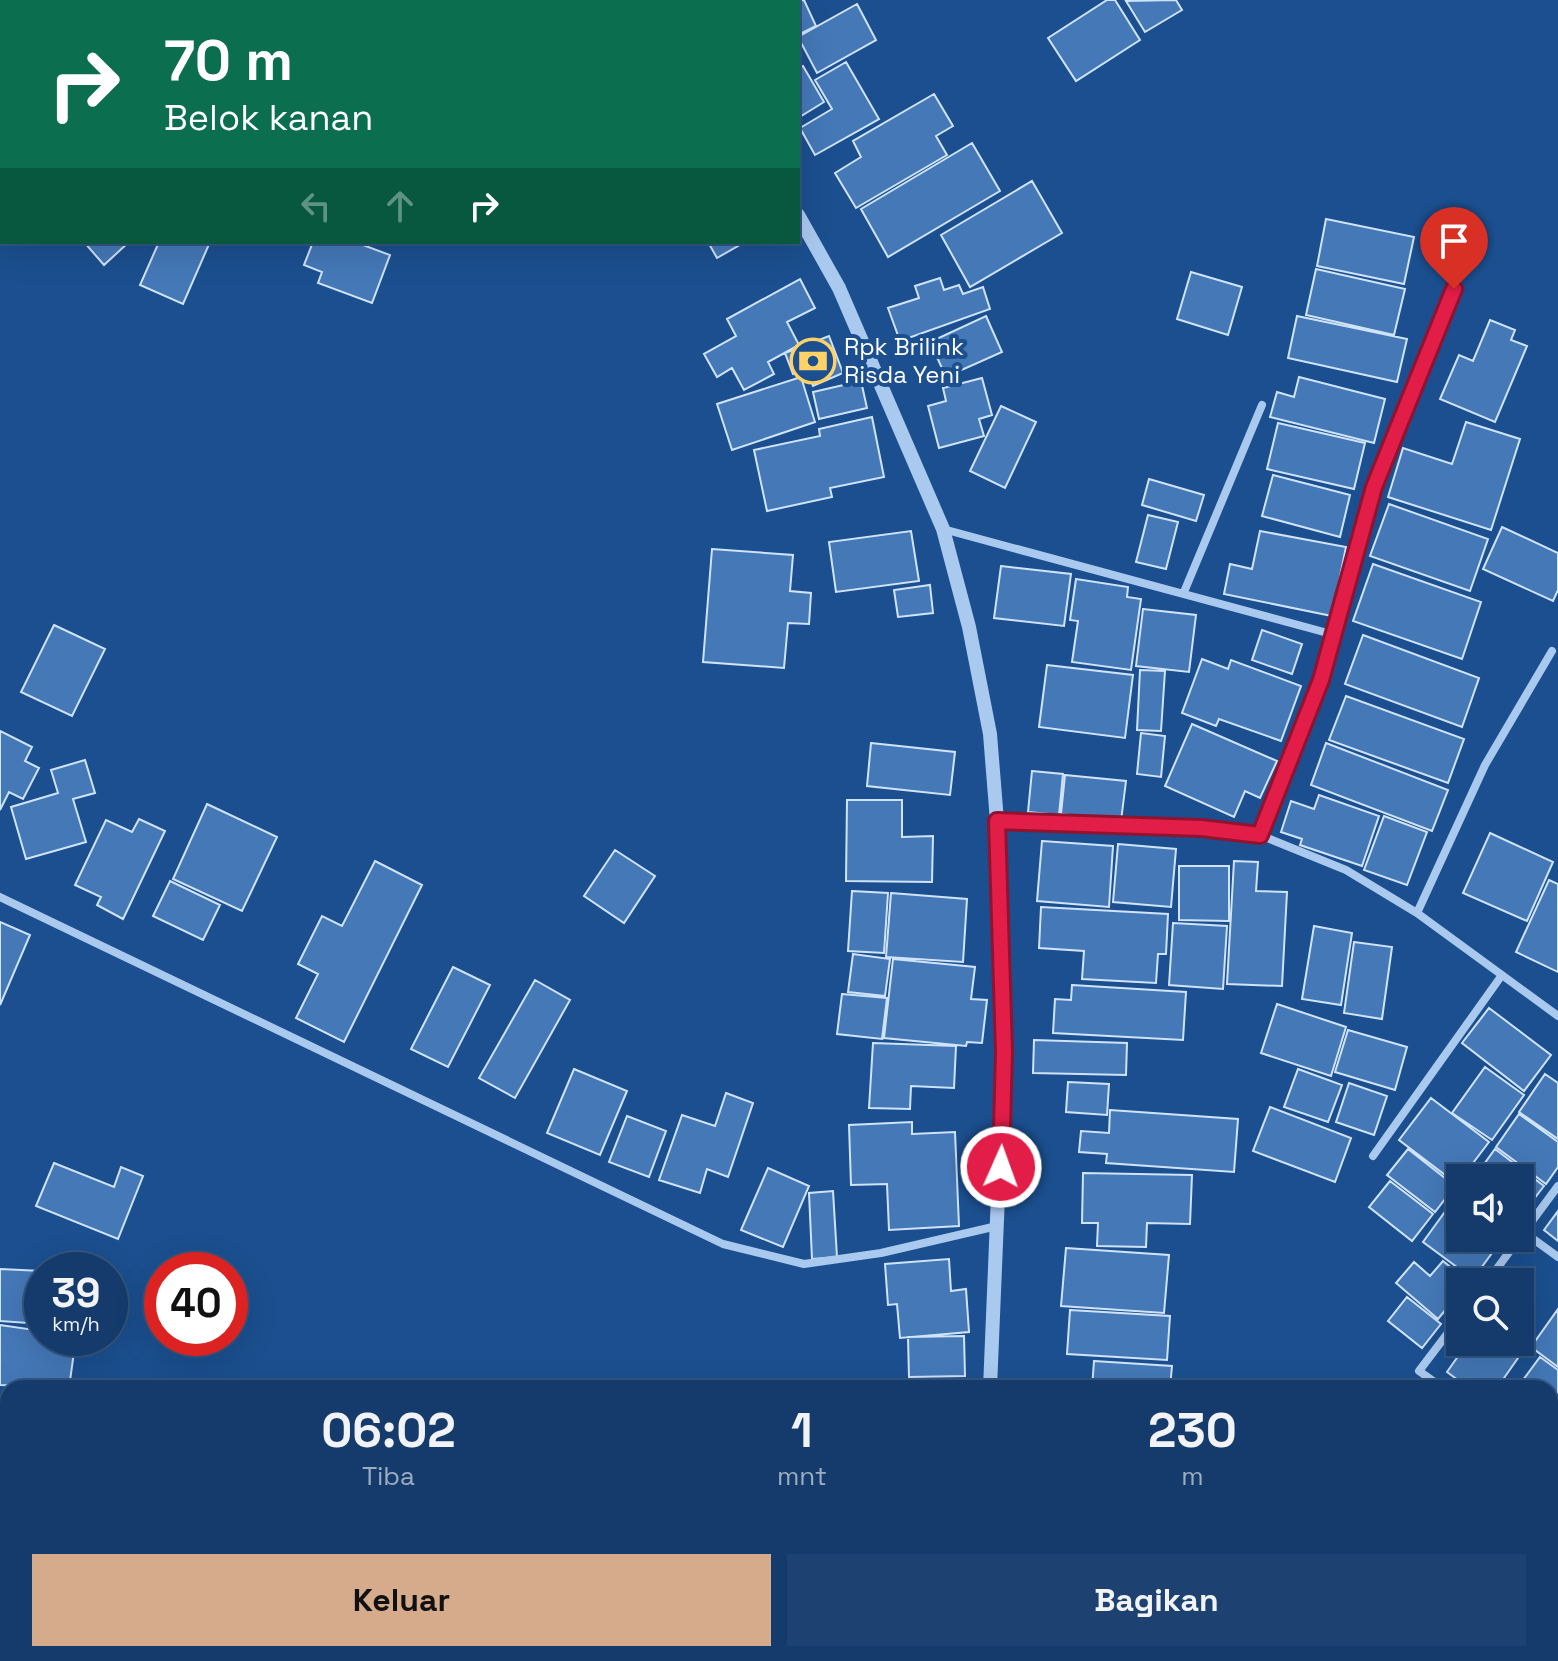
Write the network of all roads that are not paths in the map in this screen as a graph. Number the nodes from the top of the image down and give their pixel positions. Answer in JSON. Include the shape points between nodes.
{"nodes":[{"id":1,"x":800,"y":219,"type":"edge"},
{"id":2,"x":1454,"y":289,"type":"dead end"},
{"id":3,"x":1262,"y":405,"type":"dead end"},
{"id":4,"x":943,"y":529,"type":"junction"},
{"id":5,"x":1184,"y":592,"type":"junction"},
{"id":6,"x":1335,"y":635,"type":"junction"},
{"id":7,"x":1552,"y":651,"type":"dead end"},
{"id":8,"x":997,"y":821,"type":"junction"},
{"id":9,"x":1260,"y":835,"type":"junction"},
{"id":10,"x":0,"y":897,"type":"edge"},
{"id":11,"x":1417,"y":913,"type":"junction"},
{"id":12,"x":1502,"y":975,"type":"junction"},
{"id":13,"x":1558,"y":1016,"type":"edge"},
{"id":14,"x":1373,"y":1156,"type":"dead end"},
{"id":15,"x":1558,"y":1186,"type":"edge"},
{"id":16,"x":1534,"y":1220,"type":"edge"},
{"id":17,"x":1000,"y":1225,"type":"junction"},
{"id":18,"x":1534,"y":1240,"type":"edge"},
{"id":19,"x":1510,"y":1252,"type":"edge"},
{"id":20,"x":1558,"y":1257,"type":"edge"},
{"id":21,"x":1498,"y":1268,"type":"edge"},
{"id":22,"x":1446,"y":1335,"type":"edge"},
{"id":23,"x":990,"y":1380,"type":"edge"},
{"id":24,"x":1432,"y":1380,"type":"edge"}],
"edges":[{"from":1,"to":4,"type":"street","via":[[839,288]]},
{"from":2,"to":6,"type":"street","via":[[1374,487]]},
{"from":3,"to":5,"type":"street"},
{"from":4,"to":5,"type":"street"},
{"from":4,"to":8,"type":"street","via":[[990,734]]},
{"from":5,"to":6,"type":"street"},
{"from":6,"to":9,"type":"street"},
{"from":7,"to":11,"type":"street","via":[[1485,765]]},
{"from":8,"to":9,"type":"street"},
{"from":8,"to":17,"type":"street","via":[[1004,1051]]},
{"from":9,"to":11,"type":"street","via":[[1346,870]]},
{"from":10,"to":17,"type":"street","via":[[723,1244],[804,1264],[881,1253]]},
{"from":11,"to":12,"type":"street"},
{"from":12,"to":13,"type":"street"},
{"from":12,"to":14,"type":"street"},
{"from":15,"to":16,"type":"street"},
{"from":17,"to":23,"type":"street"},
{"from":18,"to":20,"type":"street"},
{"from":19,"to":21,"type":"street"},
{"from":22,"to":24,"type":"street","via":[[1419,1371]]}]}
